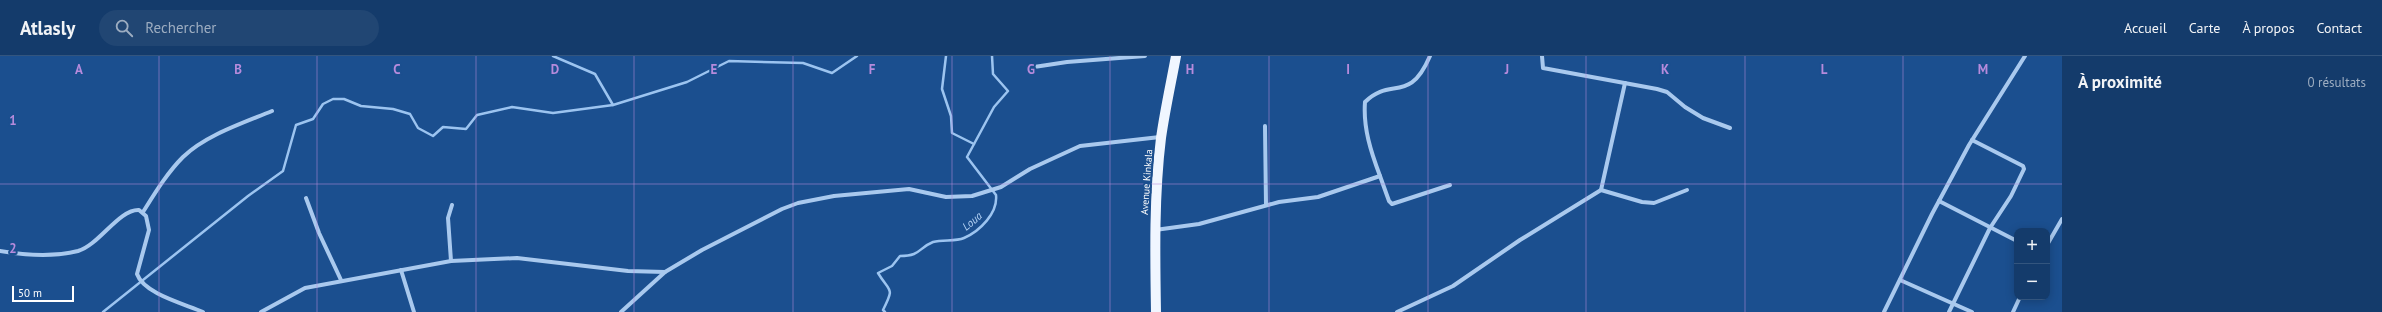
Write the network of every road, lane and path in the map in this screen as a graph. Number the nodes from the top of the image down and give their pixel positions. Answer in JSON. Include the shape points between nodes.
{"nodes":[{"id":1,"x":1145,"y":56,"type":"edge"},
{"id":2,"x":1176,"y":56,"type":"edge"},
{"id":3,"x":1430,"y":56,"type":"edge"},
{"id":4,"x":1542,"y":56,"type":"edge"},
{"id":5,"x":2025,"y":56,"type":"edge"},
{"id":6,"x":1034,"y":67,"type":"dead end"},
{"id":7,"x":1625,"y":83,"type":"junction"},
{"id":8,"x":272,"y":111,"type":"dead end"},
{"id":9,"x":1265,"y":126,"type":"dead end"},
{"id":10,"x":1730,"y":128,"type":"dead end"},
{"id":11,"x":1161,"y":137,"type":"junction"},
{"id":12,"x":1972,"y":140,"type":"junction"},
{"id":13,"x":1380,"y":176,"type":"junction"},
{"id":14,"x":1450,"y":185,"type":"dead end"},
{"id":15,"x":1601,"y":190,"type":"junction"},
{"id":16,"x":1687,"y":190,"type":"dead end"},
{"id":17,"x":306,"y":198,"type":"dead end"},
{"id":18,"x":1939,"y":201,"type":"junction"},
{"id":19,"x":452,"y":205,"type":"dead end"},
{"id":20,"x":1266,"y":205,"type":"junction"},
{"id":21,"x":143,"y":212,"type":"junction"},
{"id":22,"x":2062,"y":219,"type":"edge"},
{"id":23,"x":1990,"y":228,"type":"junction"},
{"id":24,"x":1155,"y":230,"type":"junction"},
{"id":25,"x":2014,"y":240,"type":"edge"},
{"id":26,"x":2050,"y":240,"type":"edge"},
{"id":27,"x":0,"y":251,"type":"edge"},
{"id":28,"x":451,"y":261,"type":"junction"},
{"id":29,"x":401,"y":270,"type":"junction"},
{"id":30,"x":665,"y":272,"type":"junction"},
{"id":31,"x":341,"y":280,"type":"junction"},
{"id":32,"x":1900,"y":280,"type":"junction"},
{"id":33,"x":2019,"y":300,"type":"edge"},
{"id":34,"x":1953,"y":304,"type":"junction"},
{"id":35,"x":203,"y":312,"type":"edge"},
{"id":36,"x":261,"y":312,"type":"edge"},
{"id":37,"x":414,"y":312,"type":"edge"},
{"id":38,"x":621,"y":312,"type":"edge"},
{"id":39,"x":1156,"y":312,"type":"edge"},
{"id":40,"x":1397,"y":312,"type":"edge"},
{"id":41,"x":1884,"y":312,"type":"edge"},
{"id":42,"x":1949,"y":312,"type":"edge"},
{"id":43,"x":1972,"y":312,"type":"edge"},
{"id":44,"x":2013,"y":312,"type":"edge"}],
"edges":[{"from":1,"to":6,"type":"street"},
{"from":2,"to":11,"type":"main road","name":"Avenue Kinkala"},
{"from":3,"to":13,"type":"street","via":[[1424,71],[1414,83],[1398,90],[1375,92],[1365,102],[1364,120]]},
{"from":4,"to":7,"type":"street","via":[[1542,68]]},
{"from":5,"to":12,"type":"street"},
{"from":7,"to":10,"type":"street","via":[[1667,92],[1703,118]]},
{"from":7,"to":15,"type":"street"},
{"from":8,"to":21,"type":"street","via":[[193,148],[175,166]]},
{"from":9,"to":20,"type":"street"},
{"from":11,"to":24,"type":"main road","name":"Avenue Kinkala"},
{"from":11,"to":30,"type":"street","via":[[1080,146],[1030,169],[1001,187],[972,196],[946,197],[909,189],[813,199],[782,209]]},
{"from":12,"to":18,"type":"street"},
{"from":12,"to":23,"type":"street","via":[[2024,169],[2011,196]]},
{"from":13,"to":14,"type":"street","via":[[1392,204]]},
{"from":13,"to":20,"type":"street","via":[[1318,196]]},
{"from":15,"to":16,"type":"street","via":[[1654,203]]},
{"from":15,"to":40,"type":"street","via":[[1520,240],[1453,286]]},
{"from":17,"to":31,"type":"street"},
{"from":18,"to":23,"type":"street"},
{"from":18,"to":32,"type":"street"},
{"from":19,"to":28,"type":"street","via":[[448,218]]},
{"from":20,"to":24,"type":"street","via":[[1198,224]]},
{"from":21,"to":27,"type":"street","via":[[135,210],[127,213],[91,244],[78,251],[22,255]]},
{"from":21,"to":35,"type":"street","via":[[149,230],[138,274],[139,280],[157,293]]},
{"from":22,"to":26,"type":"street"},
{"from":23,"to":25,"type":"street"},
{"from":23,"to":34,"type":"street"},
{"from":24,"to":39,"type":"main road","name":"Avenue Kinkala"},
{"from":28,"to":29,"type":"street"},
{"from":28,"to":30,"type":"street","via":[[517,258],[628,271]]},
{"from":29,"to":31,"type":"street"},
{"from":29,"to":37,"type":"street"},
{"from":30,"to":38,"type":"street"},
{"from":31,"to":36,"type":"street","via":[[305,288]]},
{"from":32,"to":34,"type":"street"},
{"from":32,"to":41,"type":"street"},
{"from":33,"to":44,"type":"street"},
{"from":34,"to":42,"type":"street"},
{"from":34,"to":43,"type":"street"}]}
